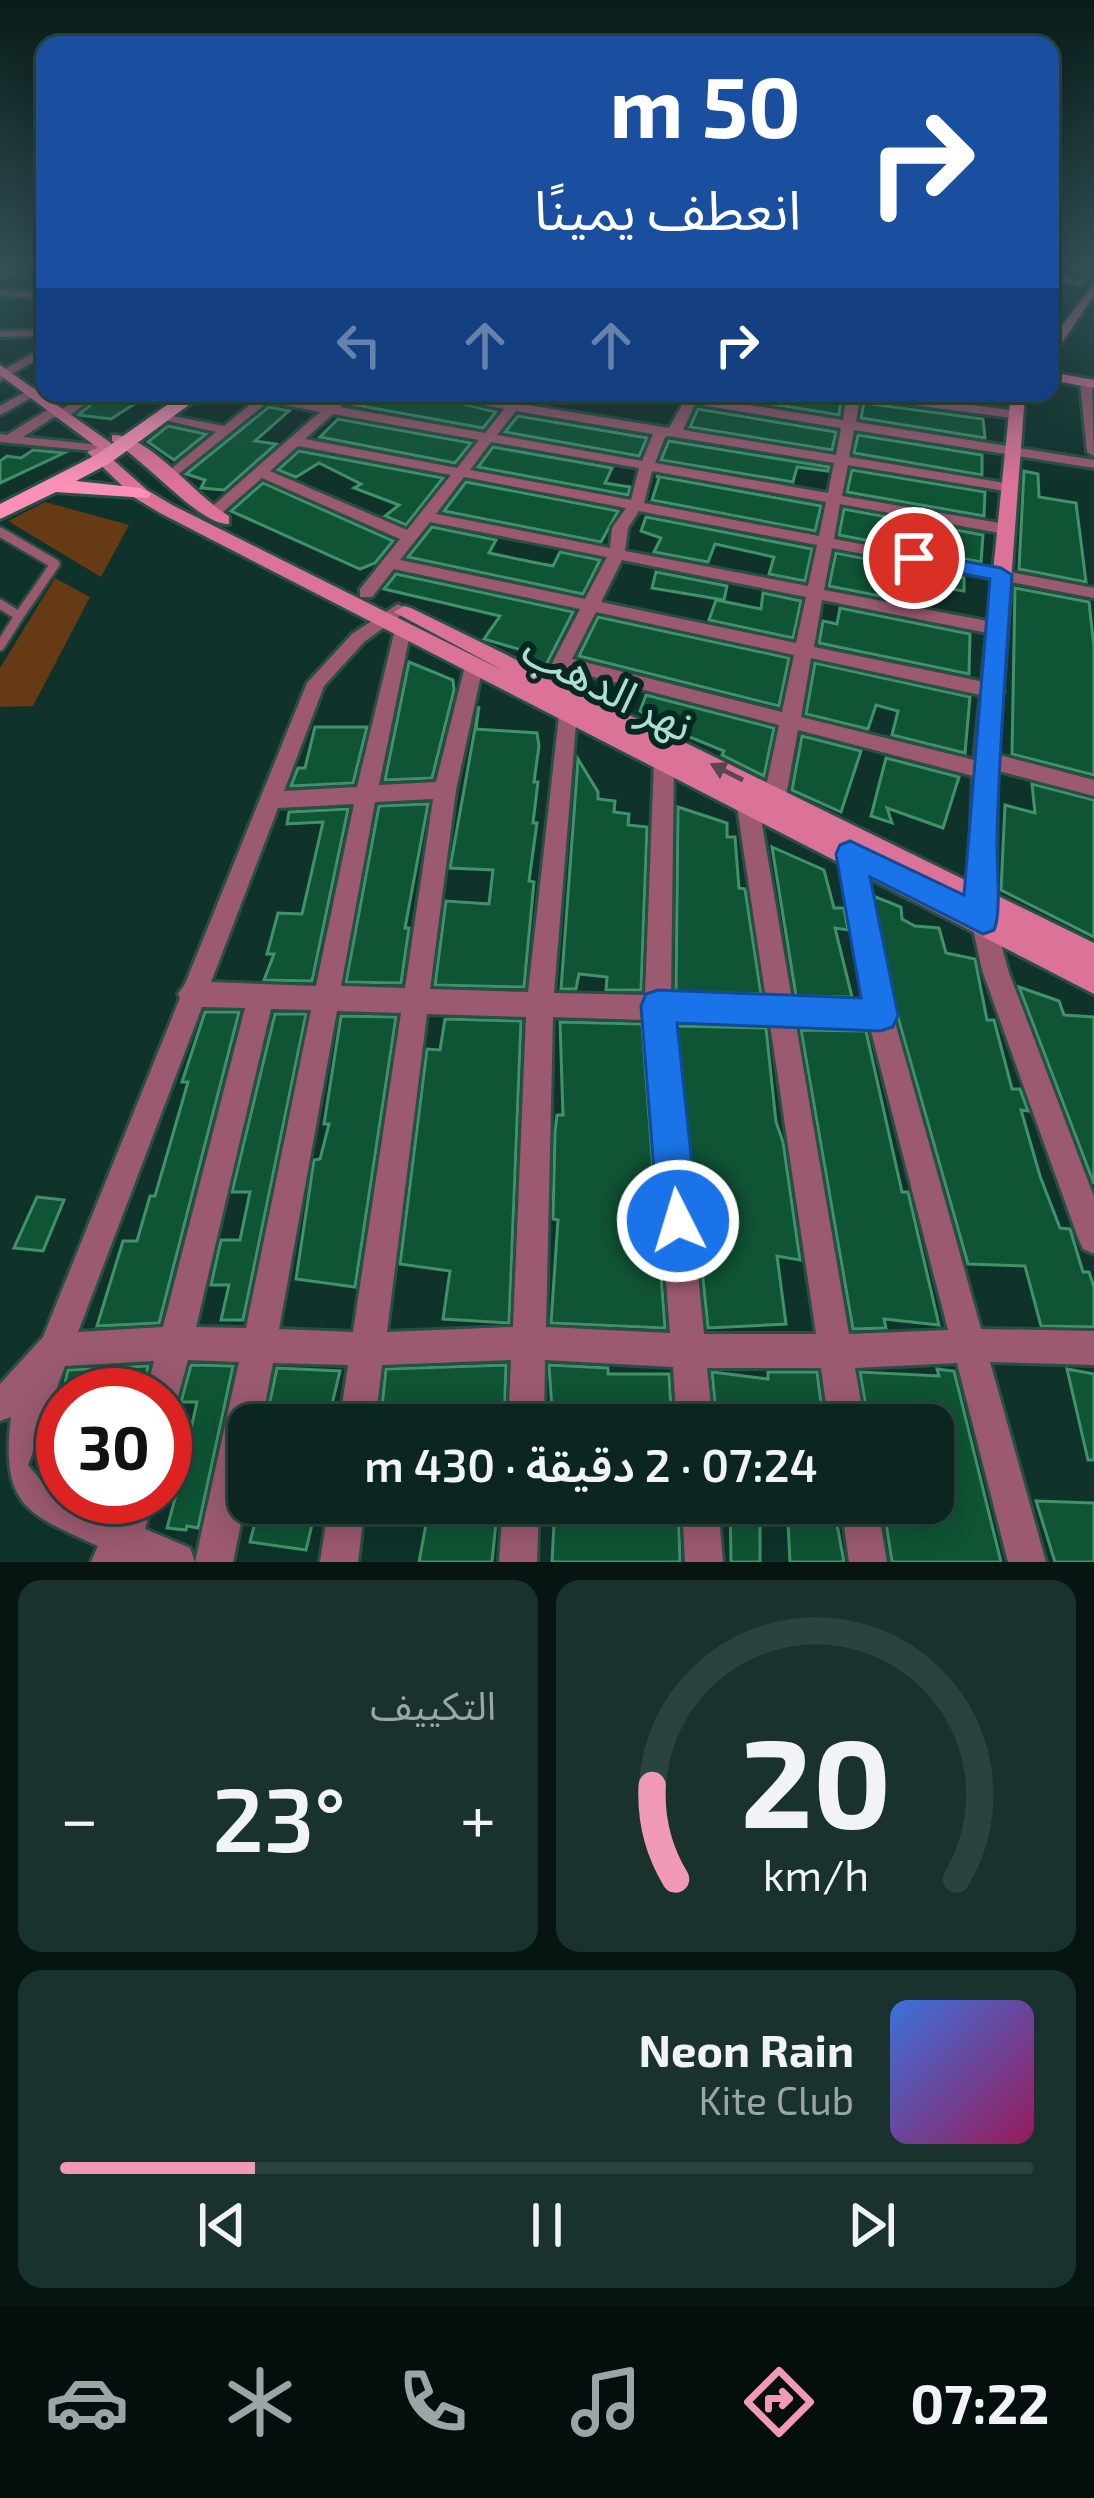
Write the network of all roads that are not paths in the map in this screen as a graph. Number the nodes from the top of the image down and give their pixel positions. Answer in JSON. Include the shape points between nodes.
{"nodes":[{"id":1,"x":36,"y":355,"type":"edge"},
{"id":2,"x":2,"y":373,"type":"edge"},
{"id":3,"x":1059,"y":378,"type":"edge"},
{"id":4,"x":1090,"y":383,"type":"edge"},
{"id":5,"x":36,"y":387,"type":"edge"},
{"id":6,"x":36,"y":390,"type":"edge"},
{"id":7,"x":49,"y":402,"type":"edge"},
{"id":8,"x":78,"y":402,"type":"edge"},
{"id":9,"x":167,"y":402,"type":"edge"},
{"id":10,"x":184,"y":402,"type":"edge"},
{"id":11,"x":261,"y":402,"type":"edge"},
{"id":12,"x":292,"y":402,"type":"edge"},
{"id":13,"x":338,"y":402,"type":"edge"},
{"id":14,"x":516,"y":402,"type":"edge"},
{"id":15,"x":528,"y":402,"type":"edge"},
{"id":16,"x":690,"y":402,"type":"edge"},
{"id":17,"x":728,"y":402,"type":"edge"},
{"id":18,"x":852,"y":402,"type":"edge"},
{"id":19,"x":1016,"y":404,"type":"edge"},
{"id":20,"x":0,"y":411,"type":"edge"},
{"id":21,"x":328,"y":411,"type":"junction"},
{"id":22,"x":57,"y":414,"type":"junction"},
{"id":23,"x":162,"y":418,"type":"junction"},
{"id":24,"x":849,"y":423,"type":"junction"},
{"id":25,"x":226,"y":430,"type":"junction"},
{"id":26,"x":1093,"y":431,"type":"edge"},
{"id":27,"x":675,"y":432,"type":"junction"},
{"id":28,"x":5,"y":439,"type":"edge"},
{"id":29,"x":487,"y":439,"type":"junction"},
{"id":30,"x":295,"y":441,"type":"junction"},
{"id":31,"x":108,"y":448,"type":"junction"},
{"id":32,"x":1014,"y":450,"type":"junction"},
{"id":33,"x":1094,"y":452,"type":"edge"},
{"id":34,"x":838,"y":458,"type":"junction"},
{"id":35,"x":648,"y":464,"type":"junction"},
{"id":36,"x":1094,"y":464,"type":"edge"},
{"id":37,"x":261,"y":472,"type":"junction"},
{"id":38,"x":459,"y":475,"type":"junction"},
{"id":39,"x":170,"y":477,"type":"junction"},
{"id":40,"x":52,"y":486,"type":"junction"},
{"id":41,"x":1011,"y":488,"type":"junction"},
{"id":42,"x":140,"y":494,"type":"junction"},
{"id":43,"x":834,"y":499,"type":"junction"},
{"id":44,"x":0,"y":500,"type":"edge"},
{"id":45,"x":631,"y":506,"type":"junction"},
{"id":46,"x":0,"y":513,"type":"edge"},
{"id":47,"x":212,"y":514,"type":"junction"},
{"id":48,"x":426,"y":517,"type":"junction"},
{"id":49,"x":1005,"y":529,"type":"junction"},
{"id":50,"x":0,"y":532,"type":"edge"},
{"id":51,"x":410,"y":538,"type":"junction"},
{"id":52,"x":826,"y":542,"type":"junction"},
{"id":53,"x":616,"y":554,"type":"junction"},
{"id":54,"x":390,"y":562,"type":"junction"},
{"id":55,"x":1001,"y":575,"type":"junction"},
{"id":56,"x":366,"y":593,"type":"junction"},
{"id":57,"x":815,"y":593,"type":"junction"},
{"id":58,"x":1094,"y":593,"type":"edge"},
{"id":59,"x":0,"y":604,"type":"edge"},
{"id":60,"x":592,"y":605,"type":"junction"},
{"id":61,"x":19,"y":616,"type":"junction"},
{"id":62,"x":395,"y":619,"type":"junction"},
{"id":63,"x":998,"y":629,"type":"junction"},
{"id":64,"x":0,"y":646,"type":"edge"},
{"id":65,"x":804,"y":650,"type":"junction"},
{"id":66,"x":474,"y":666,"type":"junction"},
{"id":67,"x":557,"y":673,"type":"junction"},
{"id":68,"x":994,"y":691,"type":"junction"},
{"id":69,"x":567,"y":712,"type":"junction"},
{"id":70,"x":791,"y":718,"type":"junction"},
{"id":71,"x":664,"y":761,"type":"junction"},
{"id":72,"x":987,"y":765,"type":"junction"},
{"id":73,"x":1094,"y":788,"type":"edge"},
{"id":74,"x":445,"y":790,"type":"junction"},
{"id":75,"x":364,"y":795,"type":"junction"},
{"id":76,"x":269,"y":800,"type":"junction"},
{"id":77,"x":761,"y":802,"type":"junction"},
{"id":78,"x":850,"y":854,"type":"junction"},
{"id":79,"x":981,"y":909,"type":"junction"},
{"id":80,"x":1094,"y":957,"type":"edge"},
{"id":81,"x":1094,"y":980,"type":"edge"},
{"id":82,"x":191,"y":994,"type":"junction"},
{"id":83,"x":261,"y":996,"type":"junction"},
{"id":84,"x":324,"y":998,"type":"junction"},
{"id":85,"x":414,"y":1000,"type":"junction"},
{"id":86,"x":540,"y":1004,"type":"junction"},
{"id":87,"x":658,"y":1006,"type":"junction"},
{"id":88,"x":782,"y":1012,"type":"junction"},
{"id":89,"x":880,"y":1015,"type":"junction"},
{"id":90,"x":1094,"y":1238,"type":"edge"},
{"id":91,"x":176,"y":1343,"type":"junction"},
{"id":92,"x":531,"y":1343,"type":"junction"},
{"id":93,"x":263,"y":1345,"type":"junction"},
{"id":94,"x":971,"y":1345,"type":"junction"},
{"id":95,"x":1094,"y":1348,"type":"edge"},
{"id":96,"x":368,"y":1349,"type":"junction"},
{"id":97,"x":835,"y":1349,"type":"junction"},
{"id":98,"x":52,"y":1350,"type":"junction"},
{"id":99,"x":690,"y":1351,"type":"junction"},
{"id":100,"x":170,"y":1368,"type":"edge"},
{"id":101,"x":0,"y":1404,"type":"edge"},
{"id":102,"x":360,"y":1404,"type":"edge"},
{"id":103,"x":527,"y":1404,"type":"edge"},
{"id":104,"x":694,"y":1404,"type":"edge"},
{"id":105,"x":844,"y":1404,"type":"edge"},
{"id":106,"x":4,"y":1470,"type":"edge"},
{"id":107,"x":344,"y":1524,"type":"edge"},
{"id":108,"x":520,"y":1524,"type":"edge"},
{"id":109,"x":701,"y":1524,"type":"edge"},
{"id":110,"x":862,"y":1524,"type":"edge"},
{"id":111,"x":117,"y":1550,"type":"edge"},
{"id":112,"x":176,"y":1562,"type":"edge"},
{"id":113,"x":214,"y":1562,"type":"edge"},
{"id":114,"x":339,"y":1562,"type":"edge"},
{"id":115,"x":518,"y":1562,"type":"edge"},
{"id":116,"x":704,"y":1562,"type":"edge"},
{"id":117,"x":868,"y":1562,"type":"edge"},
{"id":118,"x":1027,"y":1562,"type":"edge"}],
"edges":[{"from":1,"to":2,"type":"street"},
{"from":2,"to":5,"type":"main road"},
{"from":3,"to":4,"type":"main road"},
{"from":4,"to":26,"type":"street"},
{"from":6,"to":20,"type":"street"},
{"from":7,"to":22,"type":"main road"},
{"from":8,"to":22,"type":"street"},
{"from":9,"to":31,"type":"main road"},
{"from":10,"to":23,"type":"main road"},
{"from":11,"to":25,"type":"street"},
{"from":12,"to":21,"type":"street"},
{"from":13,"to":21,"type":"street"},
{"from":14,"to":29,"type":"street"},
{"from":15,"to":27,"type":"street"},
{"from":16,"to":27,"type":"street"},
{"from":17,"to":24,"type":"street"},
{"from":18,"to":24,"type":"street"},
{"from":19,"to":32,"type":"main road"},
{"from":21,"to":29,"type":"street"},
{"from":21,"to":30,"type":"street"},
{"from":22,"to":28,"type":"street"},
{"from":22,"to":31,"type":"main road"},
{"from":23,"to":25,"type":"street"},
{"from":23,"to":31,"type":"main road"},
{"from":24,"to":32,"type":"street"},
{"from":24,"to":34,"type":"street"},
{"from":25,"to":39,"type":"street"},
{"from":26,"to":33,"type":"street"},
{"from":27,"to":34,"type":"street"},
{"from":27,"to":35,"type":"street","via":[[661,432]]},
{"from":28,"to":31,"type":"street"},
{"from":29,"to":35,"type":"street"},
{"from":29,"to":38,"type":"street"},
{"from":30,"to":37,"type":"street"},
{"from":30,"to":38,"type":"street"},
{"from":31,"to":39,"type":"main road","name":"نهر الدهب"},
{"from":31,"to":40,"type":"main road"},
{"from":31,"to":42,"type":"main road","name":"نهر الدهب"},
{"from":31,"to":44,"type":"main road"},
{"from":32,"to":36,"type":"street"},
{"from":32,"to":41,"type":"main road"},
{"from":34,"to":41,"type":"street"},
{"from":34,"to":43,"type":"street"},
{"from":35,"to":43,"type":"street"},
{"from":35,"to":45,"type":"street"},
{"from":37,"to":47,"type":"street"},
{"from":37,"to":51,"type":"street"},
{"from":38,"to":45,"type":"street"},
{"from":38,"to":48,"type":"street"},
{"from":39,"to":47,"type":"main road","name":"نهر الدهب"},
{"from":40,"to":42,"type":"main road"},
{"from":40,"to":46,"type":"main road"},
{"from":41,"to":49,"type":"main road"},
{"from":42,"to":62,"type":"main road","name":"نهر الدهب"},
{"from":43,"to":49,"type":"street"},
{"from":43,"to":52,"type":"street"},
{"from":45,"to":52,"type":"street"},
{"from":45,"to":53,"type":"street"},
{"from":47,"to":56,"type":"main road","name":"نهر الدهب"},
{"from":48,"to":51,"type":"street"},
{"from":48,"to":53,"type":"street"},
{"from":49,"to":55,"type":"main road"},
{"from":50,"to":61,"type":"lane","via":[[55,564]]},
{"from":51,"to":54,"type":"street"},
{"from":52,"to":55,"type":"street"},
{"from":52,"to":57,"type":"street"},
{"from":53,"to":57,"type":"street"},
{"from":53,"to":60,"type":"street"},
{"from":54,"to":56,"type":"street"},
{"from":54,"to":60,"type":"street"},
{"from":55,"to":58,"type":"street"},
{"from":55,"to":63,"type":"main road"},
{"from":56,"to":62,"type":"main road","name":"نهر الدهب"},
{"from":57,"to":63,"type":"street"},
{"from":57,"to":65,"type":"street"},
{"from":59,"to":61,"type":"lane"},
{"from":60,"to":65,"type":"street"},
{"from":60,"to":67,"type":"street"},
{"from":61,"to":64,"type":"lane"},
{"from":62,"to":66,"type":"main road","name":"نهر الدهب"},
{"from":62,"to":67,"type":"main road","name":"نهر الدهب"},
{"from":62,"to":75,"type":"street"},
{"from":62,"to":76,"type":"street","via":[[358,638],[316,683]]},
{"from":63,"to":68,"type":"main road"},
{"from":65,"to":68,"type":"street"},
{"from":65,"to":70,"type":"street"},
{"from":66,"to":69,"type":"main road","name":"نهر الدهب"},
{"from":66,"to":74,"type":"street"},
{"from":67,"to":70,"type":"street"},
{"from":77,"to":67,"type":"main road","name":"نهر الدهب","one_way":true},
{"from":68,"to":72,"type":"main road"},
{"from":69,"to":71,"type":"main road","name":"نهر الدهب"},
{"from":69,"to":86,"type":"street"},
{"from":70,"to":72,"type":"street"},
{"from":70,"to":77,"type":"street"},
{"from":71,"to":77,"type":"main road","name":"نهر الدهب"},
{"from":71,"to":87,"type":"street"},
{"from":72,"to":73,"type":"street"},
{"from":72,"to":79,"type":"main road"},
{"from":74,"to":75,"type":"street"},
{"from":74,"to":85,"type":"street"},
{"from":75,"to":76,"type":"street"},
{"from":75,"to":84,"type":"street"},
{"from":76,"to":82,"type":"street"},
{"from":77,"to":78,"type":"main road","name":"نهر الدهب"},
{"from":77,"to":79,"type":"main road","name":"نهر الدهب"},
{"from":77,"to":88,"type":"street"},
{"from":78,"to":79,"type":"main road","name":"نهر الدهب"},
{"from":78,"to":89,"type":"street"},
{"from":79,"to":80,"type":"main road","name":"نهر الدهب"},
{"from":79,"to":81,"type":"main road","name":"نهر الدهب"},
{"from":79,"to":90,"type":"street","via":[[995,970]]},
{"from":82,"to":83,"type":"street"},
{"from":82,"to":98,"type":"street"},
{"from":83,"to":84,"type":"street"},
{"from":83,"to":91,"type":"street"},
{"from":84,"to":85,"type":"street"},
{"from":84,"to":93,"type":"street"},
{"from":85,"to":86,"type":"street"},
{"from":85,"to":96,"type":"street"},
{"from":86,"to":87,"type":"street"},
{"from":86,"to":92,"type":"street"},
{"from":87,"to":88,"type":"street"},
{"from":87,"to":99,"type":"street"},
{"from":88,"to":89,"type":"street"},
{"from":88,"to":97,"type":"street"},
{"from":89,"to":94,"type":"street"},
{"from":91,"to":93,"type":"street"},
{"from":91,"to":98,"type":"street"},
{"from":91,"to":100,"type":"street"},
{"from":92,"to":96,"type":"street"},
{"from":92,"to":99,"type":"street"},
{"from":92,"to":103,"type":"street"},
{"from":93,"to":96,"type":"street"},
{"from":93,"to":113,"type":"street"},
{"from":94,"to":95,"type":"street"},
{"from":94,"to":97,"type":"street"},
{"from":94,"to":118,"type":"street"},
{"from":96,"to":102,"type":"street"},
{"from":97,"to":99,"type":"street"},
{"from":97,"to":105,"type":"street"},
{"from":98,"to":101,"type":"street"},
{"from":98,"to":106,"type":"street"},
{"from":99,"to":104,"type":"street"},
{"from":106,"to":111,"type":"street"},
{"from":107,"to":114,"type":"street"},
{"from":108,"to":115,"type":"street"},
{"from":109,"to":116,"type":"street"},
{"from":110,"to":117,"type":"street"},
{"from":111,"to":112,"type":"street"}]}
